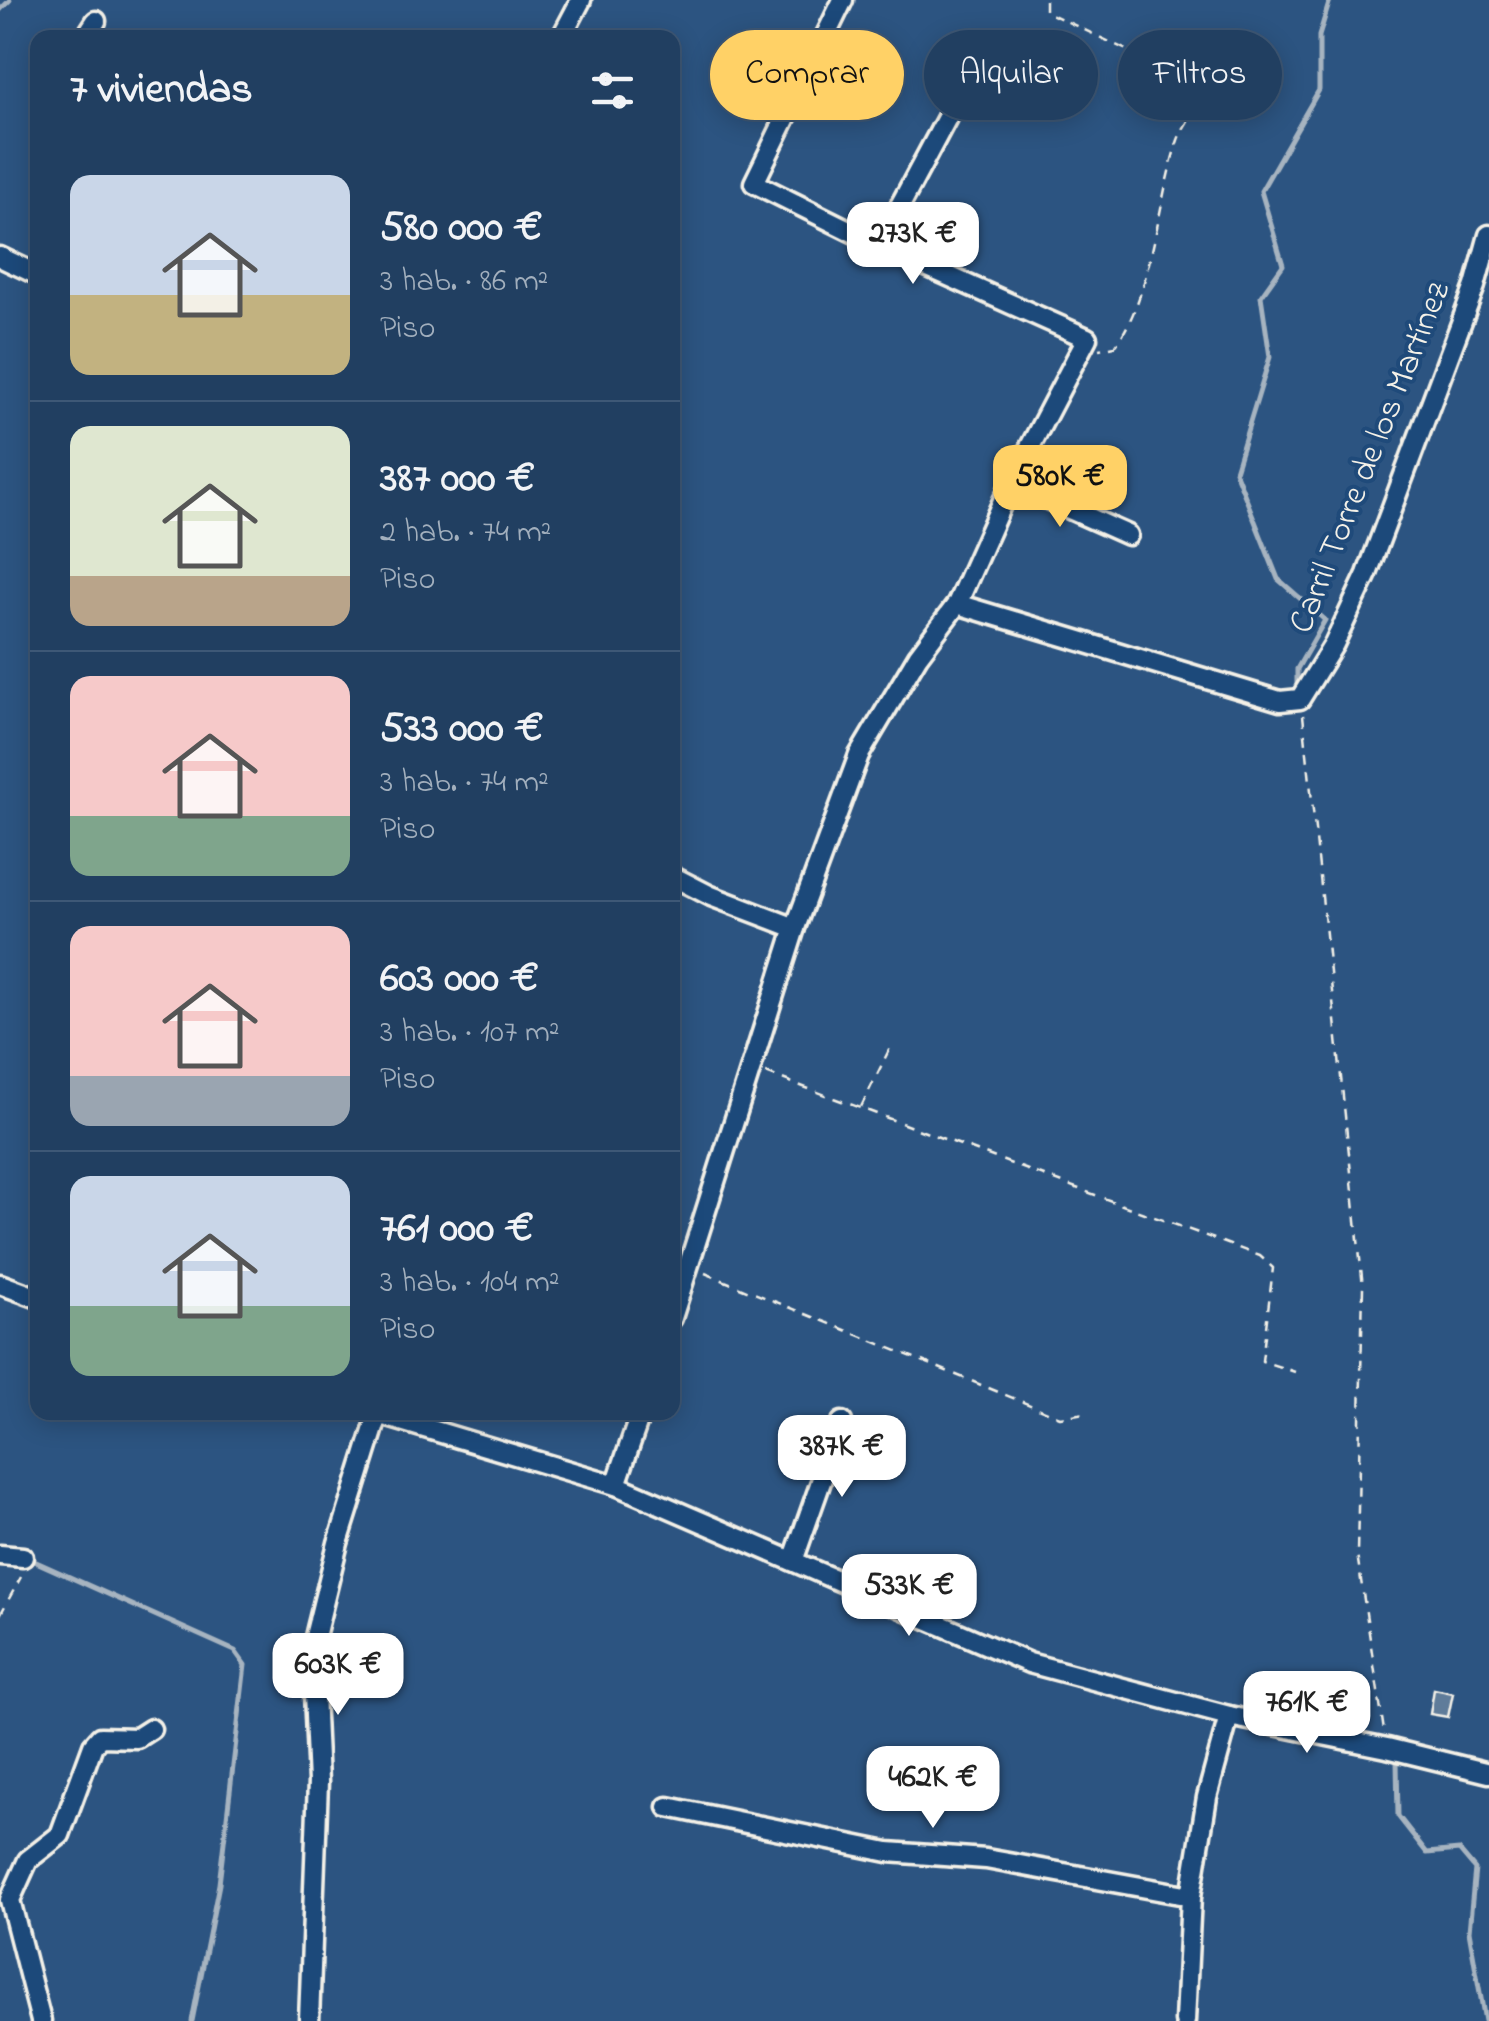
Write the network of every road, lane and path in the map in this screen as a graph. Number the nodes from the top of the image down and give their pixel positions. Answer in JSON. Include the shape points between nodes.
{"nodes":[{"id":1,"x":580,"y":0,"type":"edge"},
{"id":2,"x":843,"y":0,"type":"edge"},
{"id":3,"x":1045,"y":0,"type":"edge"},
{"id":4,"x":96,"y":21,"type":"dead end"},
{"id":5,"x":90,"y":30,"type":"edge"},
{"id":6,"x":565,"y":30,"type":"edge"},
{"id":7,"x":946,"y":120,"type":"edge"},
{"id":8,"x":1489,"y":236,"type":"edge"},
{"id":9,"x":879,"y":245,"type":"junction"},
{"id":10,"x":0,"y":257,"type":"edge"},
{"id":11,"x":30,"y":272,"type":"edge"},
{"id":12,"x":1083,"y":344,"type":"junction"},
{"id":13,"x":1011,"y":482,"type":"junction"},
{"id":14,"x":1128,"y":534,"type":"dead end"},
{"id":15,"x":957,"y":604,"type":"junction"},
{"id":16,"x":1300,"y":699,"type":"junction"},
{"id":17,"x":680,"y":880,"type":"edge"},
{"id":18,"x":795,"y":928,"type":"junction"},
{"id":19,"x":891,"y":1046,"type":"dead end"},
{"id":20,"x":751,"y":1068,"type":"junction"},
{"id":21,"x":861,"y":1108,"type":"junction"},
{"id":22,"x":690,"y":1267,"type":"junction"},
{"id":23,"x":0,"y":1284,"type":"edge"},
{"id":24,"x":30,"y":1295,"type":"edge"},
{"id":25,"x":680,"y":1295,"type":"edge"},
{"id":26,"x":1295,"y":1372,"type":"dead end"},
{"id":27,"x":1085,"y":1413,"type":"dead end"},
{"id":28,"x":372,"y":1420,"type":"edge"},
{"id":29,"x":394,"y":1420,"type":"edge"},
{"id":30,"x":638,"y":1420,"type":"edge"},
{"id":31,"x":842,"y":1422,"type":"dead end"},
{"id":32,"x":616,"y":1485,"type":"junction"},
{"id":33,"x":0,"y":1555,"type":"edge"},
{"id":34,"x":23,"y":1557,"type":"joint"},
{"id":35,"x":793,"y":1560,"type":"junction"},
{"id":36,"x":0,"y":1615,"type":"edge"},
{"id":37,"x":1229,"y":1716,"type":"junction"},
{"id":38,"x":151,"y":1729,"type":"dead end"},
{"id":39,"x":1387,"y":1748,"type":"junction"},
{"id":40,"x":1489,"y":1773,"type":"edge"},
{"id":41,"x":668,"y":1807,"type":"dead end"},
{"id":42,"x":1191,"y":1896,"type":"junction"},
{"id":43,"x":5,"y":1898,"type":"edge"},
{"id":44,"x":40,"y":2021,"type":"edge"},
{"id":45,"x":309,"y":2021,"type":"edge"},
{"id":46,"x":1185,"y":2021,"type":"edge"}],
"edges":[{"from":1,"to":6,"type":"street"},
{"from":2,"to":9,"type":"street","via":[[754,183]]},
{"from":3,"to":12,"type":"path","via":[[1045,11],[1187,79],[1198,96],[1179,137],[1127,330],[1104,350]]},
{"from":4,"to":5,"type":"street"},
{"from":7,"to":9,"type":"street"},
{"from":8,"to":16,"type":"street","name":"Carril Torre de los Martínez","via":[[1367,574]]},
{"from":9,"to":12,"type":"street","via":[[1087,338]]},
{"from":10,"to":11,"type":"street"},
{"from":12,"to":13,"type":"street"},
{"from":13,"to":14,"type":"street"},
{"from":13,"to":15,"type":"street"},
{"from":15,"to":16,"type":"street","via":[[1280,700]]},
{"from":15,"to":18,"type":"street","via":[[859,755]]},
{"from":16,"to":39,"type":"path","via":[[1363,1287],[1357,1554]]},
{"from":17,"to":18,"type":"street"},
{"from":18,"to":20,"type":"street"},
{"from":19,"to":21,"type":"path"},
{"from":20,"to":21,"type":"path"},
{"from":20,"to":22,"type":"street"},
{"from":21,"to":26,"type":"path","via":[[1260,1256],[1273,1268],[1262,1361]]},
{"from":22,"to":25,"type":"street"},
{"from":22,"to":27,"type":"path","via":[[1060,1417]]},
{"from":23,"to":24,"type":"street"},
{"from":28,"to":45,"type":"street","via":[[312,1648],[318,1782]]},
{"from":29,"to":32,"type":"street"},
{"from":30,"to":32,"type":"street"},
{"from":31,"to":35,"type":"street"},
{"from":32,"to":35,"type":"street"},
{"from":33,"to":34,"type":"street"},
{"from":34,"to":36,"type":"path","via":[[22,1575]]},
{"from":35,"to":37,"type":"street","via":[[1029,1663]]},
{"from":37,"to":39,"type":"street"},
{"from":37,"to":42,"type":"street"},
{"from":38,"to":43,"type":"street","via":[[136,1738],[100,1737],[93,1745],[60,1835],[28,1860]]},
{"from":39,"to":40,"type":"street"},
{"from":41,"to":42,"type":"street","via":[[888,1852],[986,1859]]},
{"from":42,"to":46,"type":"street"},
{"from":43,"to":44,"type":"street"}]}
